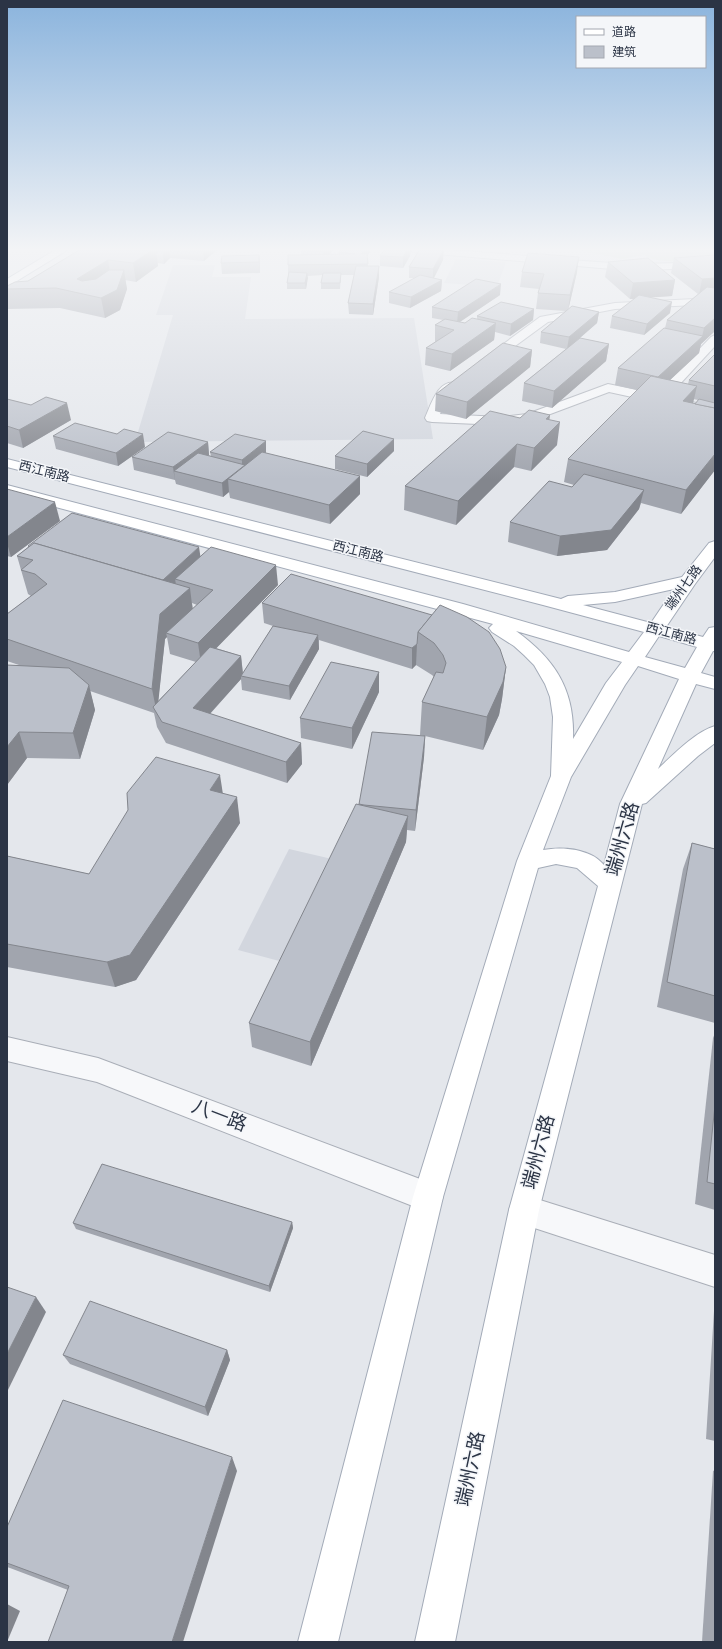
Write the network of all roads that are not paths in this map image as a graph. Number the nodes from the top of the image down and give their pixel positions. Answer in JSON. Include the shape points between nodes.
{"nodes":[{"id":1,"x":534,"y":326,"type":"edge"},
{"id":2,"x":715,"y":339,"type":"edge"},
{"id":3,"x":474,"y":370,"type":"edge"},
{"id":4,"x":462,"y":379,"type":"edge"},
{"id":5,"x":660,"y":398,"type":"junction"},
{"id":6,"x":715,"y":411,"type":"edge"},
{"id":7,"x":7,"y":463,"type":"edge"},
{"id":8,"x":7,"y":489,"type":"edge"},
{"id":9,"x":715,"y":546,"type":"edge"},
{"id":10,"x":406,"y":564,"type":"junction"},
{"id":11,"x":688,"y":581,"type":"junction"},
{"id":12,"x":384,"y":589,"type":"junction"},
{"id":13,"x":549,"y":601,"type":"junction"},
{"id":14,"x":457,"y":608,"type":"junction"},
{"id":15,"x":655,"y":630,"type":"junction"},
{"id":16,"x":712,"y":641,"type":"edge"},
{"id":17,"x":634,"y":660,"type":"junction"},
{"id":18,"x":690,"y":676,"type":"junction"},
{"id":19,"x":715,"y":683,"type":"edge"},
{"id":20,"x":715,"y":733,"type":"edge"},
{"id":21,"x":561,"y":777,"type":"junction"},
{"id":22,"x":631,"y":804,"type":"junction"},
{"id":23,"x":528,"y":861,"type":"junction"},
{"id":24,"x":610,"y":883,"type":"junction"},
{"id":25,"x":7,"y":1049,"type":"edge"},
{"id":26,"x":428,"y":1197,"type":"junction"},
{"id":27,"x":524,"y":1210,"type":"junction"},
{"id":28,"x":715,"y":1271,"type":"edge"},
{"id":29,"x":318,"y":1642,"type":"edge"},
{"id":30,"x":435,"y":1642,"type":"edge"}],
"edges":[{"from":1,"to":3,"type":"street"},
{"from":2,"to":5,"type":"street"},
{"from":4,"to":5,"type":"street","via":[[442,393],[432,418],[501,421],[529,418],[608,388]]},
{"from":5,"to":6,"type":"street"},
{"from":7,"to":10,"type":"main road","name":"西江南路"},
{"from":8,"to":12,"type":"main road","name":"西江南路"},
{"from":9,"to":11,"type":"main road","name":"端州七路"},
{"from":10,"to":12,"type":"main road","via":[[403,580]]},
{"from":10,"to":13,"type":"main road","name":"西江南路"},
{"from":11,"to":13,"type":"main road","via":[[615,597]]},
{"from":11,"to":15,"type":"main road","name":"端州七路"},
{"from":12,"to":14,"type":"main road","name":"西江南路"},
{"from":13,"to":15,"type":"main road","name":"西江南路"},
{"from":14,"to":17,"type":"main road","name":"西江南路"},
{"from":14,"to":21,"type":"main road","via":[[514,636],[531,651],[550,676],[558,691],[562,711]]},
{"from":15,"to":16,"type":"main road","name":"西江南路"},
{"from":15,"to":17,"type":"main road","name":"端州七路"},
{"from":16,"to":18,"type":"main road"},
{"from":17,"to":18,"type":"main road","name":"西江南路"},
{"from":17,"to":21,"type":"main road","name":"端州七路","via":[[616,684]]},
{"from":18,"to":19,"type":"main road","name":"西江南路"},
{"from":18,"to":22,"type":"main road","name":"端州六路"},
{"from":20,"to":22,"type":"main road"},
{"from":21,"to":23,"type":"main road"},
{"from":22,"to":24,"type":"main road","name":"端州六路"},
{"from":23,"to":24,"type":"main road","via":[[556,856],[584,861]]},
{"from":23,"to":26,"type":"main road"},
{"from":24,"to":27,"type":"main road","name":"端州六路"},
{"from":25,"to":26,"type":"street","name":"八一路","via":[[98,1070]]},
{"from":26,"to":29,"type":"main road"},
{"from":27,"to":28,"type":"street"},
{"from":27,"to":30,"type":"main road","name":"端州六路"}]}
